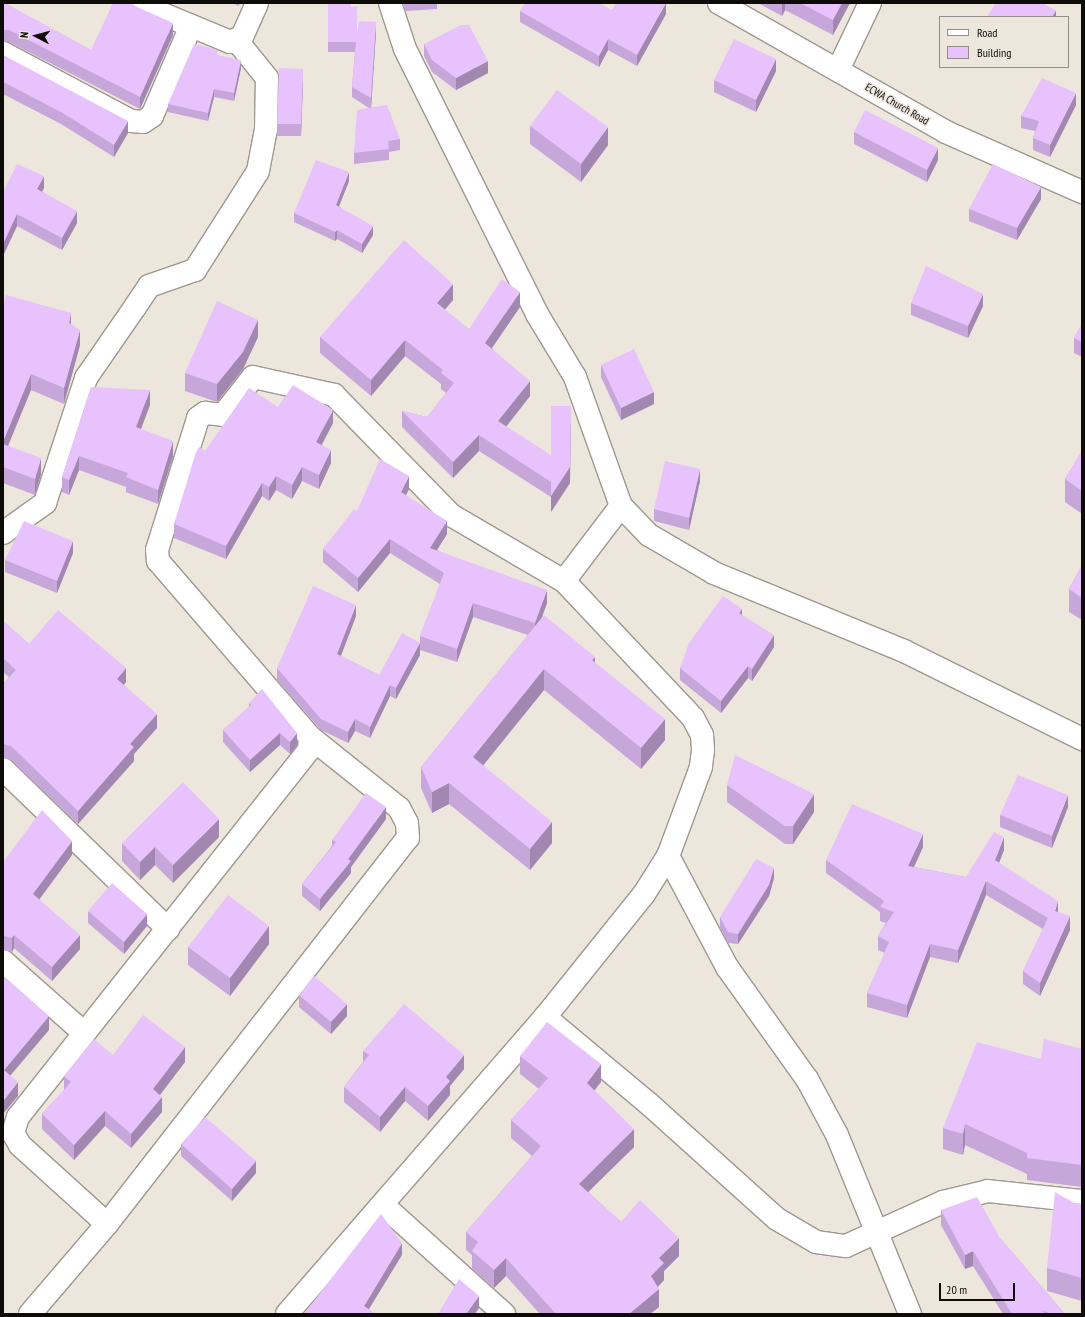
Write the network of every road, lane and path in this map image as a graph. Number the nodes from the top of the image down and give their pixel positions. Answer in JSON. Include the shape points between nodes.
{"nodes":[{"id":1,"x":136,"y":3,"type":"edge"},
{"id":2,"x":257,"y":3,"type":"edge"},
{"id":3,"x":390,"y":3,"type":"edge"},
{"id":4,"x":718,"y":3,"type":"edge"},
{"id":5,"x":870,"y":3,"type":"edge"},
{"id":6,"x":191,"y":26,"type":"junction"},
{"id":7,"x":237,"y":41,"type":"junction"},
{"id":8,"x":3,"y":53,"type":"edge"},
{"id":9,"x":838,"y":70,"type":"junction"},
{"id":10,"x":1082,"y":192,"type":"edge"},
{"id":11,"x":621,"y":506,"type":"junction"},
{"id":12,"x":3,"y":533,"type":"edge"},
{"id":13,"x":564,"y":581,"type":"junction"},
{"id":14,"x":310,"y":737,"type":"junction"},
{"id":15,"x":1082,"y":739,"type":"edge"},
{"id":16,"x":3,"y":769,"type":"edge"},
{"id":17,"x":668,"y":856,"type":"junction"},
{"id":18,"x":168,"y":929,"type":"junction"},
{"id":19,"x":3,"y":961,"type":"edge"},
{"id":20,"x":545,"y":1017,"type":"junction"},
{"id":21,"x":84,"y":1033,"type":"junction"},
{"id":22,"x":1082,"y":1201,"type":"edge"},
{"id":23,"x":383,"y":1205,"type":"junction"},
{"id":24,"x":107,"y":1224,"type":"junction"},
{"id":25,"x":878,"y":1234,"type":"junction"},
{"id":26,"x":30,"y":1314,"type":"edge"},
{"id":27,"x":287,"y":1314,"type":"edge"},
{"id":28,"x":504,"y":1314,"type":"edge"},
{"id":29,"x":910,"y":1314,"type":"edge"}],
"edges":[{"from":1,"to":6,"type":"street"},
{"from":2,"to":7,"type":"street"},
{"from":3,"to":11,"type":"street","via":[[405,49],[537,314],[575,377]]},
{"from":4,"to":9,"type":"street","name":"ECWA Church Road"},
{"from":5,"to":9,"type":"street"},
{"from":6,"to":7,"type":"street","via":[[230,42]]},
{"from":6,"to":8,"type":"street","via":[[152,116],[143,122],[131,121]]},
{"from":7,"to":12,"type":"street","via":[[267,78],[266,129],[258,171],[195,270],[149,286],[86,378],[45,503]]},
{"from":9,"to":10,"type":"street","name":"ECWA Church Road","via":[[946,132]]},
{"from":11,"to":13,"type":"street"},
{"from":11,"to":15,"type":"street","via":[[649,535],[714,573],[904,651]]},
{"from":13,"to":14,"type":"street","via":[[455,518],[334,395],[250,378],[222,415],[205,413],[198,418],[157,550],[158,561]]},
{"from":13,"to":17,"type":"street","via":[[693,718],[702,735],[701,767]]},
{"from":14,"to":18,"type":"street","via":[[309,750]]},
{"from":14,"to":24,"type":"street","via":[[399,808],[407,823],[408,838]]},
{"from":16,"to":18,"type":"street"},
{"from":17,"to":20,"type":"street","via":[[644,894]]},
{"from":17,"to":25,"type":"street","via":[[727,967],[807,1079],[837,1135]]},
{"from":18,"to":21,"type":"street"},
{"from":19,"to":21,"type":"street"},
{"from":20,"to":23,"type":"street"},
{"from":20,"to":25,"type":"street","via":[[648,1103],[777,1219],[816,1242],[846,1246]]},
{"from":21,"to":24,"type":"street","via":[[18,1117],[13,1133],[20,1145]]},
{"from":22,"to":25,"type":"street","via":[[988,1191],[943,1202]]},
{"from":23,"to":27,"type":"street"},
{"from":23,"to":28,"type":"street"},
{"from":24,"to":26,"type":"street"},
{"from":25,"to":29,"type":"street"}]}
